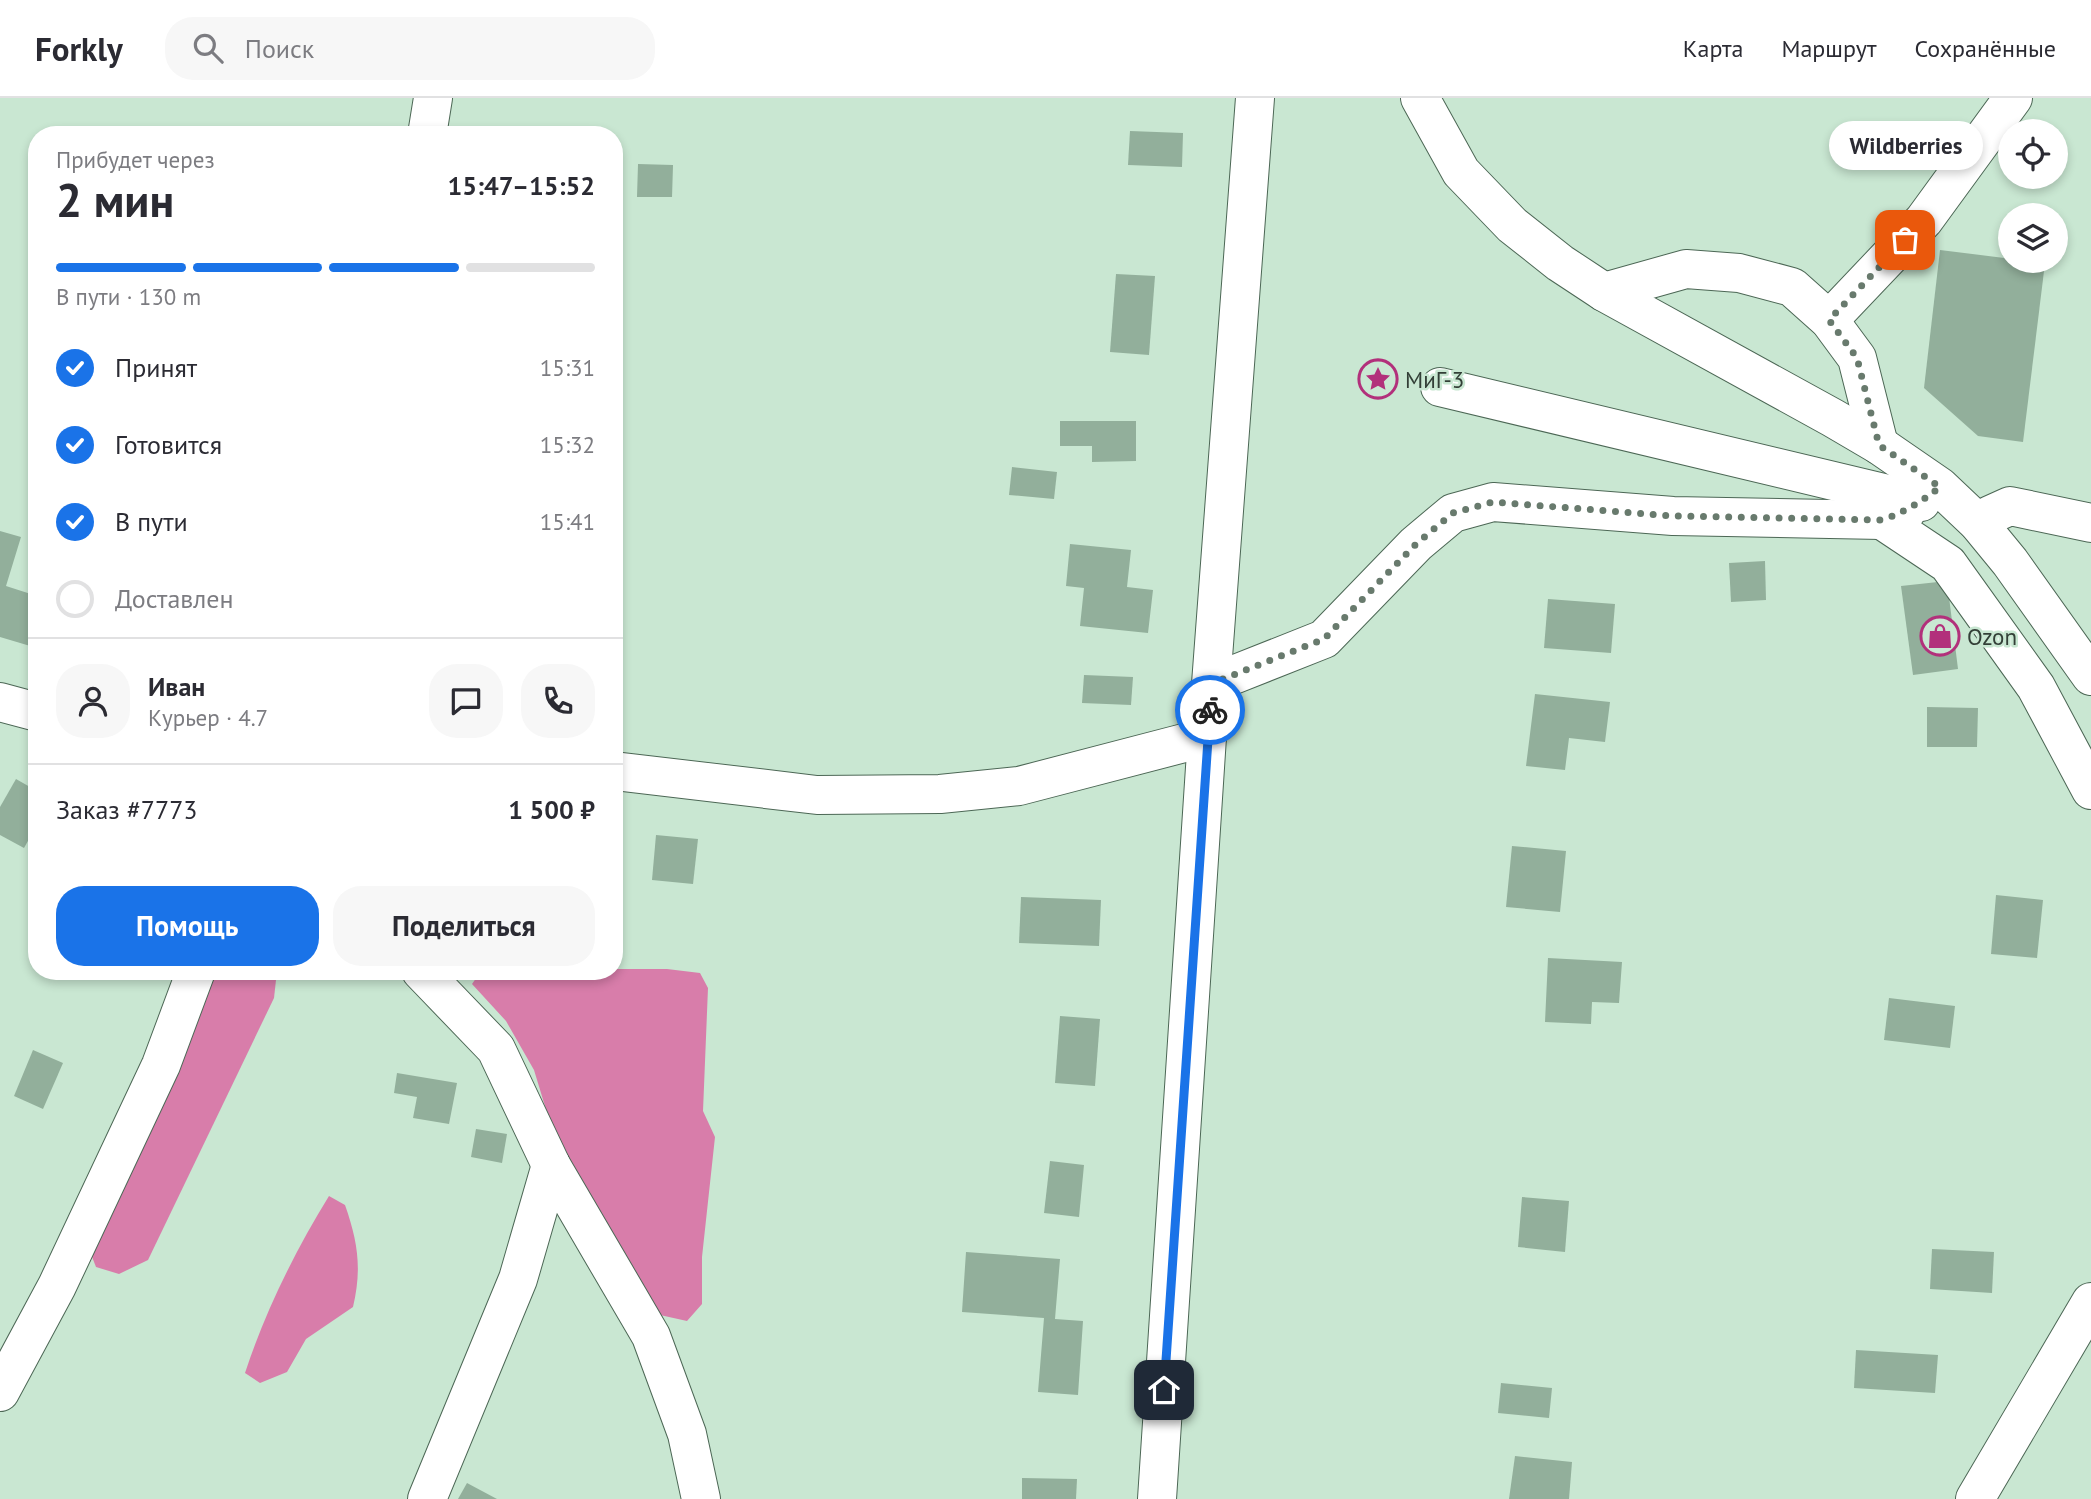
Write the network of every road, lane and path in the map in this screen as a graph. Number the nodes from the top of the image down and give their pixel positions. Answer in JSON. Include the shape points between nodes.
{"nodes":[{"id":1,"x":433,"y":98,"type":"edge"},
{"id":2,"x":1255,"y":98,"type":"edge"},
{"id":3,"x":1420,"y":98,"type":"edge"},
{"id":4,"x":2013,"y":98,"type":"edge"},
{"id":5,"x":428,"y":126,"type":"edge"},
{"id":6,"x":1604,"y":292,"type":"junction"},
{"id":7,"x":1829,"y":320,"type":"junction"},
{"id":8,"x":1440,"y":387,"type":"dead end"},
{"id":9,"x":1879,"y":445,"type":"junction"},
{"id":10,"x":1930,"y":495,"type":"junction"},
{"id":11,"x":1882,"y":520,"type":"junction"},
{"id":12,"x":1978,"y":523,"type":"junction"},
{"id":13,"x":2091,"y":523,"type":"edge"},
{"id":14,"x":2091,"y":676,"type":"edge"},
{"id":15,"x":1213,"y":683,"type":"junction"},
{"id":16,"x":0,"y":702,"type":"edge"},
{"id":17,"x":28,"y":710,"type":"edge"},
{"id":18,"x":1207,"y":737,"type":"junction"},
{"id":19,"x":623,"y":772,"type":"edge"},
{"id":20,"x":2091,"y":790,"type":"edge"},
{"id":21,"x":193,"y":980,"type":"edge"},
{"id":22,"x":430,"y":980,"type":"edge"},
{"id":23,"x":551,"y":1165,"type":"junction"},
{"id":24,"x":2091,"y":1302,"type":"edge"},
{"id":25,"x":0,"y":1392,"type":"edge"},
{"id":26,"x":427,"y":1499,"type":"edge"},
{"id":27,"x":701,"y":1499,"type":"edge"},
{"id":28,"x":1157,"y":1499,"type":"edge"},
{"id":29,"x":1975,"y":1499,"type":"edge"}],
"edges":[{"from":1,"to":5,"type":"street"},
{"from":2,"to":15,"type":"street"},
{"from":3,"to":6,"type":"street","via":[[1461,172],[1513,225]]},
{"from":4,"to":7,"type":"street","via":[[1924,220]]},
{"from":6,"to":7,"type":"street","via":[[1686,269],[1740,273],[1792,287]]},
{"from":6,"to":9,"type":"street"},
{"from":7,"to":9,"type":"street","via":[[1857,358]]},
{"from":8,"to":10,"type":"street"},
{"from":9,"to":10,"type":"street"},
{"from":10,"to":11,"type":"street","via":[[1904,513]]},
{"from":10,"to":12,"type":"street"},
{"from":11,"to":15,"type":"street","via":[[1673,516],[1493,502],[1453,513],[1416,544],[1324,639]]},
{"from":11,"to":20,"type":"street","via":[[1948,564],[1962,582],[2036,687]]},
{"from":12,"to":13,"type":"street","via":[[2010,506]]},
{"from":12,"to":14,"type":"street"},
{"from":15,"to":18,"type":"street"},
{"from":16,"to":17,"type":"street"},
{"from":18,"to":19,"type":"street","via":[[1019,786],[940,794],[817,795]]},
{"from":18,"to":28,"type":"street"},
{"from":21,"to":25,"type":"street","via":[[161,1065],[57,1286]]},
{"from":22,"to":23,"type":"street","via":[[496,1049]]},
{"from":23,"to":26,"type":"street","via":[[518,1279]]},
{"from":23,"to":27,"type":"street","via":[[651,1336],[687,1434]]},
{"from":24,"to":29,"type":"street"}]}
